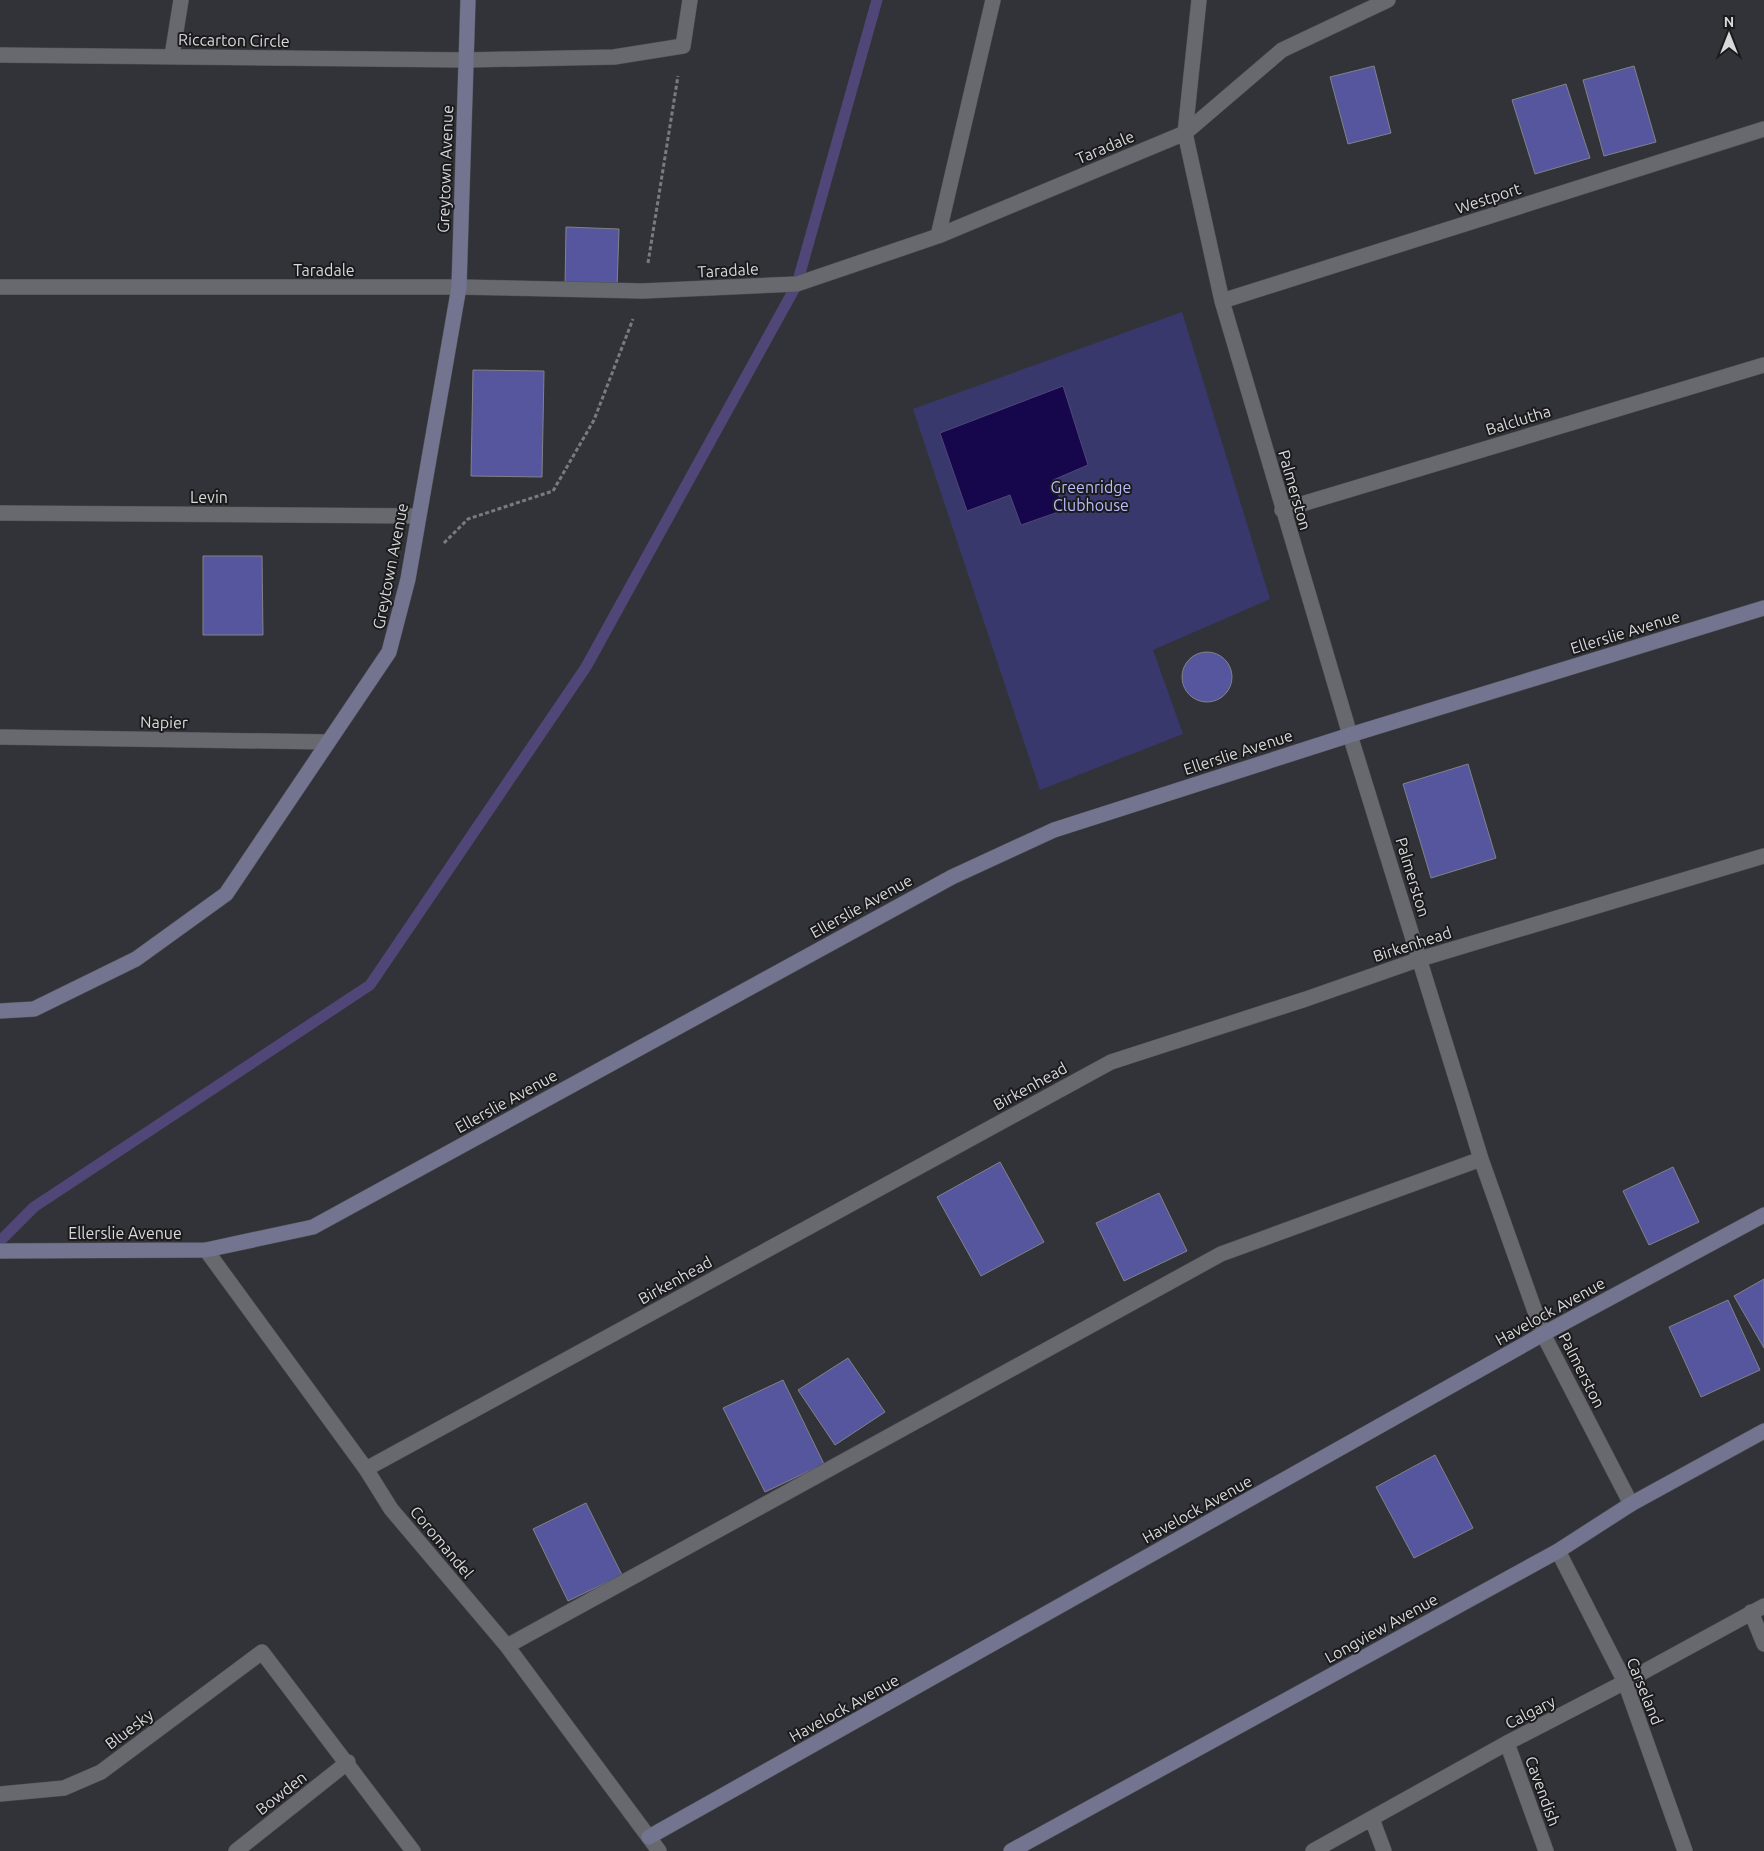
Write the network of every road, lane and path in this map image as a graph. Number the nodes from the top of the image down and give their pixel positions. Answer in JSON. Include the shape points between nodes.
{"nodes":[{"id":1,"x":181,"y":0,"type":"edge"},
{"id":2,"x":468,"y":0,"type":"edge"},
{"id":3,"x":690,"y":0,"type":"edge"},
{"id":4,"x":993,"y":0,"type":"edge"},
{"id":5,"x":1199,"y":0,"type":"edge"},
{"id":6,"x":1388,"y":0,"type":"edge"},
{"id":7,"x":683,"y":46,"type":"junction"},
{"id":8,"x":0,"y":55,"type":"edge"},
{"id":9,"x":172,"y":56,"type":"junction"},
{"id":10,"x":467,"y":60,"type":"junction"},
{"id":11,"x":1764,"y":129,"type":"edge"},
{"id":12,"x":1185,"y":133,"type":"junction"},
{"id":13,"x":938,"y":236,"type":"junction"},
{"id":14,"x":0,"y":287,"type":"edge"},
{"id":15,"x":458,"y":287,"type":"junction"},
{"id":16,"x":643,"y":291,"type":"junction"},
{"id":17,"x":1222,"y":301,"type":"junction"},
{"id":18,"x":1764,"y":365,"type":"edge"},
{"id":19,"x":1282,"y":510,"type":"junction"},
{"id":20,"x":0,"y":513,"type":"edge"},
{"id":21,"x":418,"y":516,"type":"junction"},
{"id":22,"x":442,"y":545,"type":"dead end"},
{"id":23,"x":1764,"y":608,"type":"edge"},
{"id":24,"x":1350,"y":735,"type":"junction"},
{"id":25,"x":0,"y":737,"type":"edge"},
{"id":26,"x":328,"y":742,"type":"junction"},
{"id":27,"x":1764,"y":856,"type":"edge"},
{"id":28,"x":1420,"y":959,"type":"junction"},
{"id":29,"x":0,"y":1011,"type":"edge"},
{"id":30,"x":1481,"y":1159,"type":"junction"},
{"id":31,"x":1764,"y":1215,"type":"edge"},
{"id":32,"x":206,"y":1250,"type":"junction"},
{"id":33,"x":7,"y":1251,"type":"edge"},
{"id":34,"x":1543,"y":1334,"type":"junction"},
{"id":35,"x":1764,"y":1431,"type":"edge"},
{"id":36,"x":366,"y":1469,"type":"junction"},
{"id":37,"x":1632,"y":1504,"type":"junction"},
{"id":38,"x":1558,"y":1550,"type":"junction"},
{"id":39,"x":1758,"y":1609,"type":"edge"},
{"id":40,"x":1764,"y":1644,"type":"edge"},
{"id":41,"x":507,"y":1646,"type":"junction"},
{"id":42,"x":1625,"y":1682,"type":"junction"},
{"id":43,"x":1507,"y":1744,"type":"junction"},
{"id":44,"x":348,"y":1762,"type":"junction"},
{"id":45,"x":0,"y":1794,"type":"edge"},
{"id":46,"x":1372,"y":1819,"type":"junction"},
{"id":47,"x":649,"y":1837,"type":"junction"},
{"id":48,"x":236,"y":1851,"type":"edge"},
{"id":49,"x":413,"y":1851,"type":"edge"},
{"id":50,"x":659,"y":1851,"type":"edge"},
{"id":51,"x":1011,"y":1851,"type":"edge"},
{"id":52,"x":1313,"y":1851,"type":"edge"},
{"id":53,"x":1384,"y":1851,"type":"edge"},
{"id":54,"x":1546,"y":1851,"type":"edge"},
{"id":55,"x":1685,"y":1851,"type":"edge"}],
"edges":[{"from":1,"to":9,"type":"street"},
{"from":2,"to":10,"type":"street","name":"Greytown Avenue"},
{"from":3,"to":7,"type":"street"},
{"from":4,"to":13,"type":"street"},
{"from":5,"to":12,"type":"street","name":"Palmerston"},
{"from":6,"to":12,"type":"street","name":"Taradale","via":[[1282,50]]},
{"from":7,"to":10,"type":"street","via":[[614,57]]},
{"from":7,"to":16,"type":"path"},
{"from":8,"to":9,"type":"street","name":"Riccarton Circle"},
{"from":9,"to":10,"type":"street","name":"Riccarton Circle"},
{"from":10,"to":15,"type":"street","name":"Greytown Avenue"},
{"from":11,"to":17,"type":"street","name":"Westport"},
{"from":12,"to":13,"type":"street","name":"Taradale"},
{"from":12,"to":17,"type":"street","name":"Palmerston"},
{"from":13,"to":16,"type":"street","name":"Taradale","via":[[797,284]]},
{"from":14,"to":15,"type":"street","name":"Taradale"},
{"from":15,"to":16,"type":"street","name":"Taradale"},
{"from":15,"to":21,"type":"street","name":"Greytown Avenue"},
{"from":16,"to":22,"type":"path","via":[[594,420],[553,491],[468,519]]},
{"from":17,"to":19,"type":"street","name":"Palmerston"},
{"from":18,"to":19,"type":"street","name":"Balclutha"},
{"from":19,"to":24,"type":"street","name":"Palmerston"},
{"from":20,"to":21,"type":"street","name":"Levin"},
{"from":21,"to":26,"type":"street","name":"Greytown Avenue","via":[[408,579],[389,652]]},
{"from":23,"to":24,"type":"street","name":"Ellerslie Avenue"},
{"from":24,"to":28,"type":"street","name":"Palmerston"},
{"from":24,"to":32,"type":"street","name":"Ellerslie Avenue","via":[[1054,830],[952,876],[313,1226]]},
{"from":25,"to":26,"type":"street","name":"Napier"},
{"from":26,"to":29,"type":"street","name":"Greytown Avenue","via":[[226,894],[136,959],[34,1010]]},
{"from":27,"to":28,"type":"street","name":"Birkenhead"},
{"from":28,"to":30,"type":"street","name":"Palmerston"},
{"from":28,"to":36,"type":"street","name":"Birkenhead","via":[[1111,1062]]},
{"from":30,"to":34,"type":"street","name":"Palmerston"},
{"from":30,"to":41,"type":"street","via":[[1221,1254]]},
{"from":31,"to":34,"type":"street","name":"Havelock Avenue"},
{"from":32,"to":33,"type":"street","name":"Ellerslie Avenue"},
{"from":32,"to":36,"type":"street","name":"Coromandel"},
{"from":34,"to":37,"type":"street","name":"Palmerston"},
{"from":34,"to":47,"type":"street","name":"Havelock Avenue"},
{"from":35,"to":37,"type":"street","name":"Longview Avenue"},
{"from":36,"to":41,"type":"street","name":"Coromandel","via":[[391,1509]]},
{"from":37,"to":38,"type":"street","name":"Longview Avenue"},
{"from":38,"to":42,"type":"street","name":"Carseland"},
{"from":38,"to":51,"type":"street","name":"Longview Avenue"},
{"from":39,"to":40,"type":"street"},
{"from":39,"to":42,"type":"street","name":"Calgary"},
{"from":41,"to":47,"type":"street","name":"Coromandel"},
{"from":42,"to":43,"type":"street","name":"Calgary"},
{"from":42,"to":55,"type":"street","name":"Carseland"},
{"from":43,"to":46,"type":"street","name":"Calgary"},
{"from":43,"to":54,"type":"street","name":"Cavendish"},
{"from":44,"to":45,"type":"street","name":"Bluesky","via":[[262,1652],[101,1772],[64,1788]]},
{"from":44,"to":48,"type":"street","name":"Bowden"},
{"from":44,"to":49,"type":"street"},
{"from":46,"to":52,"type":"street","name":"Calgary"},
{"from":46,"to":53,"type":"street"},
{"from":47,"to":50,"type":"street","name":"Coromandel"}]}
